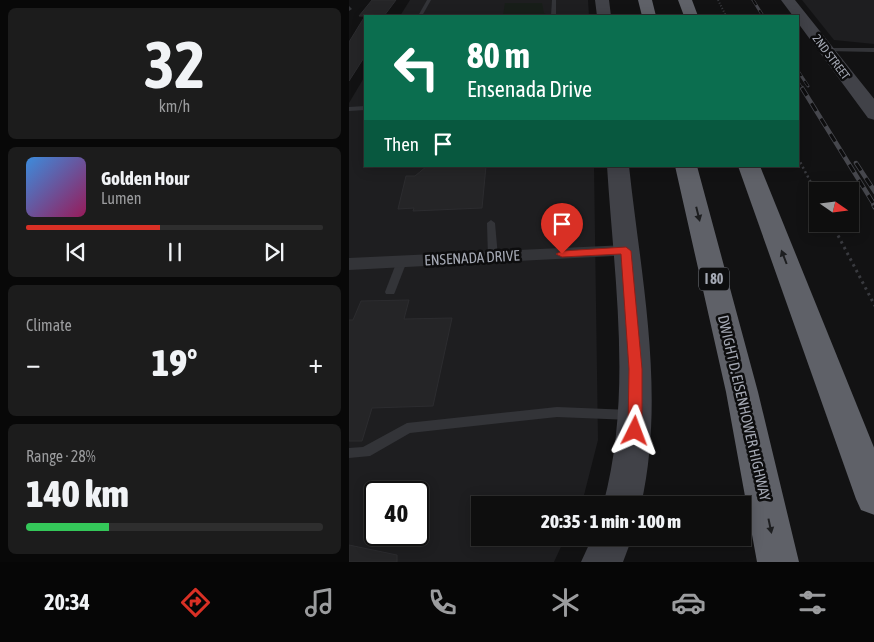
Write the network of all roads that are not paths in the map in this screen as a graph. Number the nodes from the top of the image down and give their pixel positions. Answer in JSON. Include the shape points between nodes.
{"nodes":[{"id":1,"x":429,"y":0,"type":"edge"},
{"id":2,"x":554,"y":0,"type":"edge"},
{"id":3,"x":602,"y":0,"type":"edge"},
{"id":4,"x":645,"y":0,"type":"edge"},
{"id":5,"x":685,"y":0,"type":"edge"},
{"id":6,"x":788,"y":0,"type":"edge"},
{"id":7,"x":421,"y":15,"type":"edge"},
{"id":8,"x":554,"y":15,"type":"edge"},
{"id":9,"x":604,"y":15,"type":"edge"},
{"id":10,"x":649,"y":15,"type":"edge"},
{"id":11,"x":691,"y":15,"type":"edge"},
{"id":12,"x":825,"y":49,"type":"junction"},
{"id":13,"x":874,"y":50,"type":"edge"},
{"id":14,"x":364,"y":108,"type":"edge"},
{"id":15,"x":349,"y":109,"type":"edge"},
{"id":16,"x":874,"y":114,"type":"edge"},
{"id":17,"x":618,"y":167,"type":"edge"},
{"id":18,"x":686,"y":167,"type":"edge"},
{"id":19,"x":749,"y":167,"type":"edge"},
{"id":20,"x":491,"y":223,"type":"dead end"},
{"id":21,"x":626,"y":251,"type":"junction"},
{"id":22,"x":493,"y":257,"type":"junction"},
{"id":23,"x":402,"y":261,"type":"junction"},
{"id":24,"x":349,"y":264,"type":"edge"},
{"id":25,"x":391,"y":292,"type":"dead end"},
{"id":26,"x":801,"y":302,"type":"junction"},
{"id":27,"x":637,"y":415,"type":"junction"},
{"id":28,"x":349,"y":453,"type":"edge"},
{"id":29,"x":874,"y":462,"type":"edge"},
{"id":30,"x":625,"y":496,"type":"edge"},
{"id":31,"x":874,"y":499,"type":"edge"},
{"id":32,"x":609,"y":546,"type":"edge"},
{"id":33,"x":602,"y":562,"type":"edge"},
{"id":34,"x":778,"y":562,"type":"edge"}],
"edges":[{"from":1,"to":7,"type":"lane"},
{"from":2,"to":8,"type":"lane"},
{"from":3,"to":9,"type":"street"},
{"from":4,"to":10,"type":"highway"},
{"from":5,"to":11,"type":"highway"},
{"from":6,"to":12,"type":"street","name":"2ND STREET"},
{"from":12,"to":13,"type":"lane"},
{"from":12,"to":16,"type":"street","name":"2ND STREET"},
{"from":14,"to":15,"type":"lane"},
{"from":17,"to":21,"type":"street"},
{"from":18,"to":34,"type":"highway","name":"DWIGHT D. EISENHOWER HIGHWAY","number":"I 80","one_way":true,"via":[[742,392]]},
{"from":26,"to":19,"type":"highway","one_way":true},
{"from":20,"to":22,"type":"lane"},
{"from":21,"to":22,"type":"street","name":"ENSENADA DRIVE"},
{"from":21,"to":27,"type":"street"},
{"from":22,"to":23,"type":"street","name":"ENSENADA DRIVE"},
{"from":23,"to":24,"type":"street","name":"ENSENADA DRIVE"},
{"from":23,"to":25,"type":"lane"},
{"from":26,"to":29,"type":"highway"},
{"from":26,"to":31,"type":"highway"},
{"from":27,"to":28,"type":"lane","via":[[557,412],[407,428],[365,452]]},
{"from":27,"to":30,"type":"street","via":[[631,477]]},
{"from":32,"to":33,"type":"street"}]}
